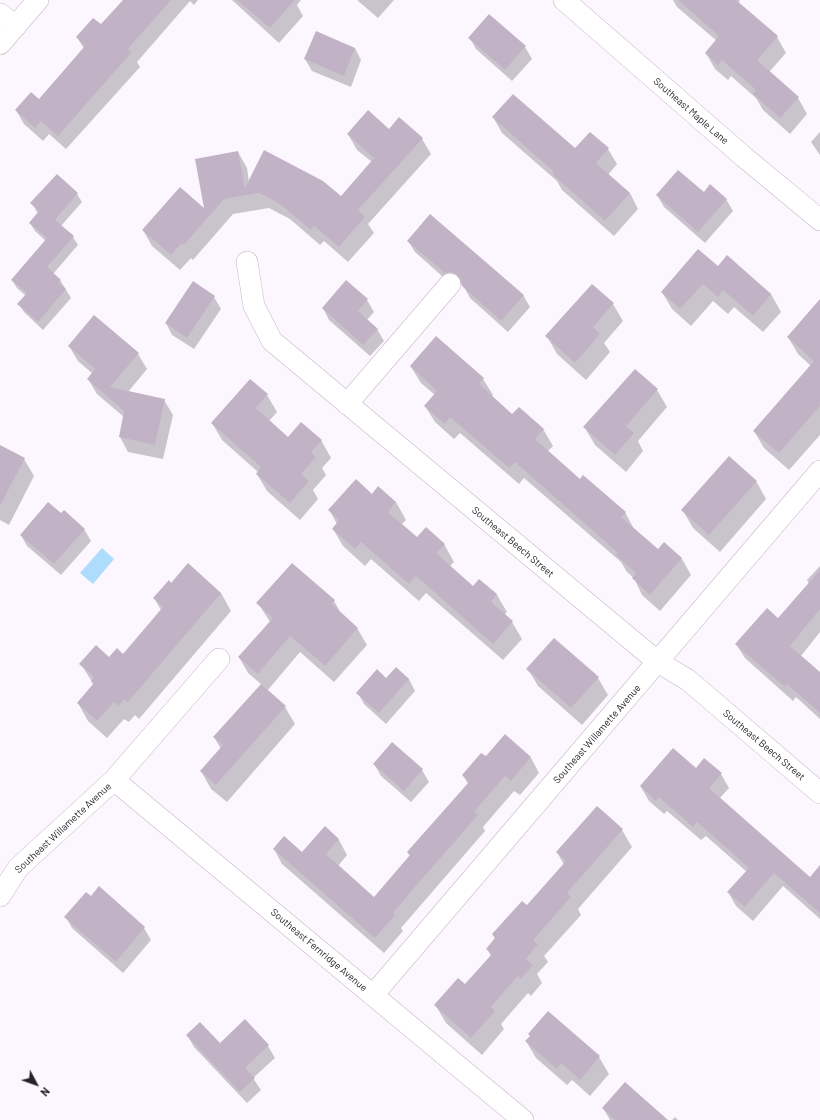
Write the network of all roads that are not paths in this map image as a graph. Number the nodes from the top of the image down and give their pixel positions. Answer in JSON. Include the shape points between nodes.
{"nodes":[{"id":1,"x":38,"y":0,"type":"edge"},
{"id":2,"x":564,"y":0,"type":"edge"},
{"id":3,"x":8,"y":20,"type":"edge"},
{"id":4,"x":0,"y":44,"type":"edge"},
{"id":5,"x":820,"y":220,"type":"edge"},
{"id":6,"x":246,"y":262,"type":"dead end"},
{"id":7,"x":450,"y":284,"type":"dead end"},
{"id":8,"x":347,"y":404,"type":"junction"},
{"id":9,"x":820,"y":471,"type":"edge"},
{"id":10,"x":219,"y":658,"type":"dead end"},
{"id":11,"x":658,"y":662,"type":"junction"},
{"id":12,"x":114,"y":780,"type":"junction"},
{"id":13,"x":820,"y":793,"type":"edge"},
{"id":14,"x":0,"y":896,"type":"edge"},
{"id":15,"x":373,"y":995,"type":"junction"},
{"id":16,"x":524,"y":1120,"type":"edge"}],
"edges":[{"from":1,"to":3,"type":"street"},
{"from":2,"to":5,"type":"street","name":"Southeast Maple Lane"},
{"from":3,"to":4,"type":"street"},
{"from":6,"to":8,"type":"street","name":"Southeast Beech Street","via":[[254,306],[272,341]]},
{"from":7,"to":8,"type":"street"},
{"from":8,"to":11,"type":"street","name":"Southeast Beech Street"},
{"from":9,"to":11,"type":"street","name":"Southeast Willamette Avenue"},
{"from":10,"to":12,"type":"street","name":"Southeast Willamette Avenue"},
{"from":11,"to":13,"type":"street","name":"Southeast Beech Street","via":[[688,680]]},
{"from":11,"to":15,"type":"street","name":"Southeast Willamette Avenue"},
{"from":12,"to":14,"type":"street","name":"Southeast Willamette Avenue","via":[[18,868]]},
{"from":12,"to":15,"type":"street","name":"Southeast Fernridge Avenue"},
{"from":15,"to":16,"type":"street","name":"Southeast Fernridge Avenue"}]}
